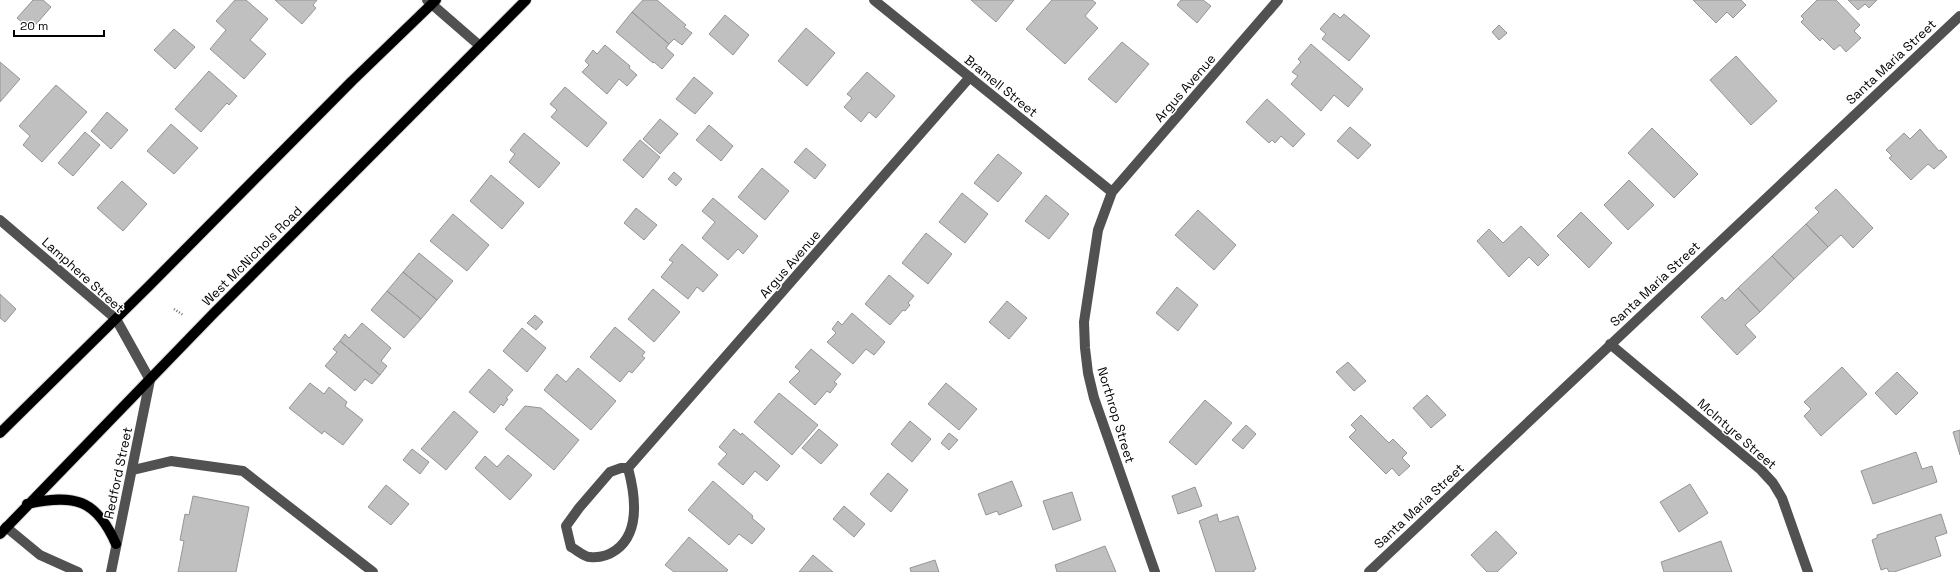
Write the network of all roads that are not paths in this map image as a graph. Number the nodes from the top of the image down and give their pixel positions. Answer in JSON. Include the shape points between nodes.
{"nodes":[{"id":1,"x":526,"y":0,"type":"edge"},
{"id":2,"x":874,"y":0,"type":"edge"},
{"id":3,"x":1278,"y":0,"type":"edge"},
{"id":4,"x":432,"y":2,"type":"edge"},
{"id":5,"x":1960,"y":16,"type":"edge"},
{"id":6,"x":480,"y":46,"type":"junction"},
{"id":7,"x":970,"y":77,"type":"junction"},
{"id":8,"x":1112,"y":192,"type":"junction"},
{"id":9,"x":0,"y":220,"type":"edge"},
{"id":10,"x":116,"y":319,"type":"junction"},
{"id":11,"x":1610,"y":344,"type":"junction"},
{"id":12,"x":150,"y":380,"type":"junction"},
{"id":13,"x":0,"y":433,"type":"edge"},
{"id":14,"x":628,"y":468,"type":"junction"},
{"id":15,"x":133,"y":470,"type":"junction"},
{"id":16,"x":28,"y":504,"type":"junction"},
{"id":17,"x":2,"y":527,"type":"edge"},
{"id":18,"x":116,"y":544,"type":"junction"},
{"id":19,"x":78,"y":572,"type":"edge"},
{"id":20,"x":111,"y":572,"type":"edge"},
{"id":21,"x":373,"y":572,"type":"edge"},
{"id":22,"x":1155,"y":572,"type":"edge"},
{"id":23,"x":1369,"y":572,"type":"edge"},
{"id":24,"x":1808,"y":572,"type":"edge"}],
"edges":[{"from":1,"to":6,"type":"main road","name":"West McNichols Road"},
{"from":2,"to":7,"type":"street","name":"Bramell Street"},
{"from":3,"to":8,"type":"street","name":"Argus Avenue"},
{"from":4,"to":6,"type":"street"},
{"from":4,"to":10,"type":"main road"},
{"from":5,"to":11,"type":"street","name":"Santa Maria Street"},
{"from":6,"to":12,"type":"main road","name":"West McNichols Road"},
{"from":7,"to":8,"type":"street","name":"Bramell Street"},
{"from":7,"to":14,"type":"street","name":"Argus Avenue"},
{"from":8,"to":22,"type":"street","name":"Northrop Street","via":[[1098,230],[1084,322],[1085,348],[1094,398]]},
{"from":9,"to":10,"type":"street","name":"Lamphere Street"},
{"from":10,"to":12,"type":"street","name":"Lamphere Street"},
{"from":10,"to":13,"type":"main road"},
{"from":11,"to":23,"type":"street","name":"Santa Maria Street"},
{"from":11,"to":24,"type":"street","name":"McIntyre Street","via":[[1761,470],[1773,483],[1782,498]]},
{"from":12,"to":15,"type":"street","name":"Redford Street"},
{"from":12,"to":16,"type":"main road","name":"West McNichols Road"},
{"from":14,"to":14,"type":"street","via":[[610,472],[578,508],[566,526],[571,547],[589,557],[608,556],[625,543],[630,533],[634,508],[633,486]]},
{"from":15,"to":18,"type":"street","name":"Redford Street"},
{"from":15,"to":21,"type":"street","via":[[171,461],[243,471]]},
{"from":16,"to":17,"type":"main road","name":"West McNichols Road"},
{"from":16,"to":18,"type":"main road","via":[[48,500],[75,500],[99,516],[109,528]]},
{"from":17,"to":19,"type":"street","via":[[40,555]]},
{"from":18,"to":20,"type":"street","name":"Redford Street"}]}
